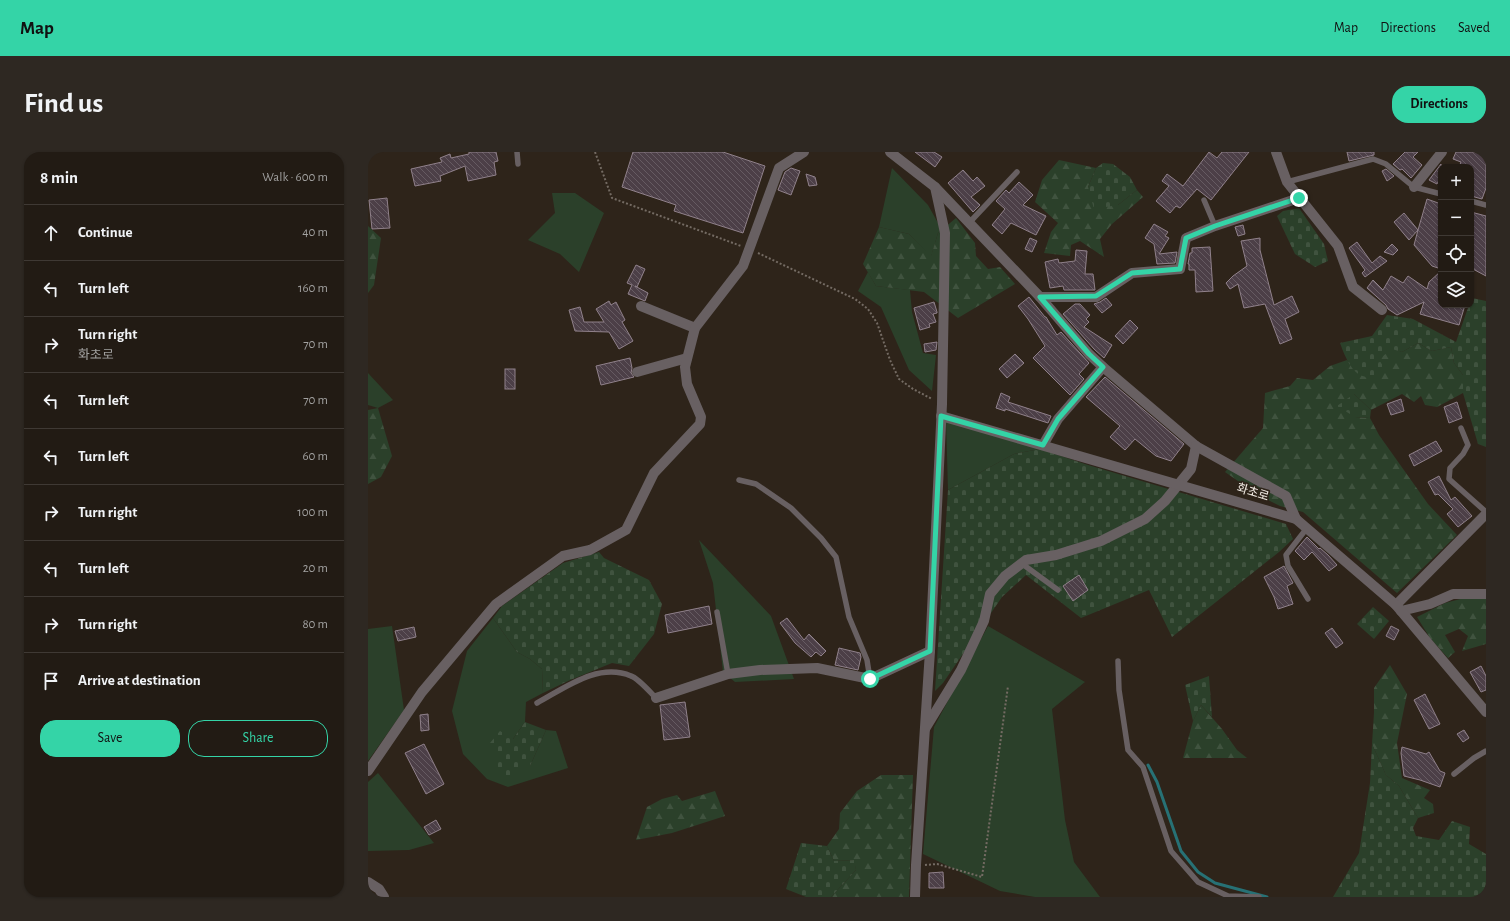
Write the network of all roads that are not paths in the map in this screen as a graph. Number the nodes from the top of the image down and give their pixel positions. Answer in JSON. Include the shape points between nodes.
{"nodes":[{"id":1,"x":517,"y":152,"type":"edge"},
{"id":2,"x":804,"y":152,"type":"edge"},
{"id":3,"x":890,"y":152,"type":"edge"},
{"id":4,"x":1276,"y":152,"type":"edge"},
{"id":5,"x":1442,"y":152,"type":"edge"},
{"id":6,"x":518,"y":164,"type":"dead end"},
{"id":7,"x":1017,"y":172,"type":"dead end"},
{"id":8,"x":1287,"y":182,"type":"junction"},
{"id":9,"x":935,"y":187,"type":"junction"},
{"id":10,"x":1414,"y":187,"type":"junction"},
{"id":11,"x":1438,"y":193,"type":"edge"},
{"id":12,"x":1299,"y":198,"type":"junction"},
{"id":13,"x":1204,"y":200,"type":"dead end"},
{"id":14,"x":1474,"y":202,"type":"edge"},
{"id":15,"x":1486,"y":205,"type":"edge"},
{"id":16,"x":969,"y":223,"type":"junction"},
{"id":17,"x":1215,"y":226,"type":"junction"},
{"id":18,"x":1040,"y":297,"type":"junction"},
{"id":19,"x":641,"y":306,"type":"dead end"},
{"id":20,"x":1382,"y":310,"type":"dead end"},
{"id":21,"x":695,"y":328,"type":"junction"},
{"id":22,"x":687,"y":358,"type":"junction"},
{"id":23,"x":1103,"y":367,"type":"junction"},
{"id":24,"x":637,"y":372,"type":"dead end"},
{"id":25,"x":941,"y":416,"type":"junction"},
{"id":26,"x":1461,"y":428,"type":"dead end"},
{"id":27,"x":1043,"y":445,"type":"junction"},
{"id":28,"x":1196,"y":446,"type":"junction"},
{"id":29,"x":739,"y":480,"type":"dead end"},
{"id":30,"x":1179,"y":484,"type":"junction"},
{"id":31,"x":1486,"y":513,"type":"edge"},
{"id":32,"x":1296,"y":519,"type":"junction"},
{"id":33,"x":1307,"y":528,"type":"junction"},
{"id":34,"x":1021,"y":564,"type":"junction"},
{"id":35,"x":1058,"y":590,"type":"dead end"},
{"id":36,"x":1486,"y":594,"type":"edge"},
{"id":37,"x":1308,"y":599,"type":"dead end"},
{"id":38,"x":1399,"y":608,"type":"junction"},
{"id":39,"x":717,"y":612,"type":"dead end"},
{"id":40,"x":930,"y":651,"type":"junction"},
{"id":41,"x":1118,"y":661,"type":"dead end"},
{"id":42,"x":728,"y":674,"type":"junction"},
{"id":43,"x":870,"y":679,"type":"junction"},
{"id":44,"x":656,"y":698,"type":"joint"},
{"id":45,"x":537,"y":703,"type":"dead end"},
{"id":46,"x":1486,"y":712,"type":"edge"},
{"id":47,"x":924,"y":729,"type":"junction"},
{"id":48,"x":1486,"y":751,"type":"edge"},
{"id":49,"x":368,"y":771,"type":"edge"},
{"id":50,"x":1454,"y":774,"type":"dead end"},
{"id":51,"x":368,"y":882,"type":"edge"},
{"id":52,"x":384,"y":897,"type":"edge"},
{"id":53,"x":915,"y":897,"type":"edge"},
{"id":54,"x":1259,"y":897,"type":"edge"}],
"edges":[{"from":1,"to":6,"type":"lane"},
{"from":2,"to":21,"type":"street","via":[[779,168],[743,266]]},
{"from":3,"to":9,"type":"street"},
{"from":4,"to":8,"type":"street"},
{"from":5,"to":10,"type":"street"},
{"from":7,"to":16,"type":"lane"},
{"from":8,"to":10,"type":"lane","via":[[1373,159],[1386,164]]},
{"from":8,"to":12,"type":"street"},
{"from":9,"to":16,"type":"street"},
{"from":9,"to":25,"type":"street","via":[[945,233]]},
{"from":10,"to":11,"type":"lane"},
{"from":12,"to":17,"type":"street"},
{"from":12,"to":20,"type":"street","via":[[1338,246],[1354,287]]},
{"from":13,"to":17,"type":"lane"},
{"from":14,"to":15,"type":"lane"},
{"from":16,"to":18,"type":"street"},
{"from":17,"to":18,"type":"street","via":[[1186,238],[1180,269],[1132,273],[1096,296]]},
{"from":18,"to":23,"type":"street"},
{"from":19,"to":21,"type":"street"},
{"from":21,"to":22,"type":"street"},
{"from":22,"to":24,"type":"street"},
{"from":22,"to":49,"type":"street","via":[[687,384],[701,417],[700,424],[654,473],[626,530],[590,550],[562,556],[496,604],[422,692]]},
{"from":23,"to":27,"type":"street","via":[[1058,419]]},
{"from":23,"to":28,"type":"street"},
{"from":25,"to":27,"type":"street","name":"화초로"},
{"from":25,"to":40,"type":"street"},
{"from":26,"to":31,"type":"lane","via":[[1468,445],[1450,468],[1449,479]]},
{"from":27,"to":30,"type":"street","name":"화초로"},
{"from":28,"to":30,"type":"street","via":[[1191,469]]},
{"from":28,"to":32,"type":"street","via":[[1286,496]]},
{"from":29,"to":43,"type":"lane","via":[[756,484],[791,508],[836,557],[849,617],[868,660]]},
{"from":30,"to":32,"type":"street","name":"화초로"},
{"from":30,"to":34,"type":"street","via":[[1145,519],[1101,541],[1056,555],[1026,560]]},
{"from":31,"to":38,"type":"street"},
{"from":32,"to":33,"type":"street","name":"화초로"},
{"from":33,"to":37,"type":"lane","via":[[1286,555],[1288,566]]},
{"from":33,"to":38,"type":"street","name":"화초로"},
{"from":34,"to":35,"type":"lane"},
{"from":34,"to":47,"type":"street","via":[[1005,576],[990,594],[984,621],[961,670]]},
{"from":36,"to":38,"type":"street","via":[[1453,594],[1430,604]]},
{"from":38,"to":46,"type":"street","name":"화초로"},
{"from":39,"to":42,"type":"lane"},
{"from":40,"to":43,"type":"street"},
{"from":40,"to":47,"type":"street"},
{"from":41,"to":54,"type":"lane","via":[[1128,750],[1143,767],[1171,851],[1198,882],[1228,896]]},
{"from":42,"to":43,"type":"street","via":[[817,668]]},
{"from":42,"to":44,"type":"street"},
{"from":44,"to":45,"type":"lane","via":[[632,676],[610,671],[588,676]]},
{"from":47,"to":53,"type":"street"},
{"from":48,"to":50,"type":"lane"},
{"from":51,"to":52,"type":"street","via":[[379,889]]}]}
